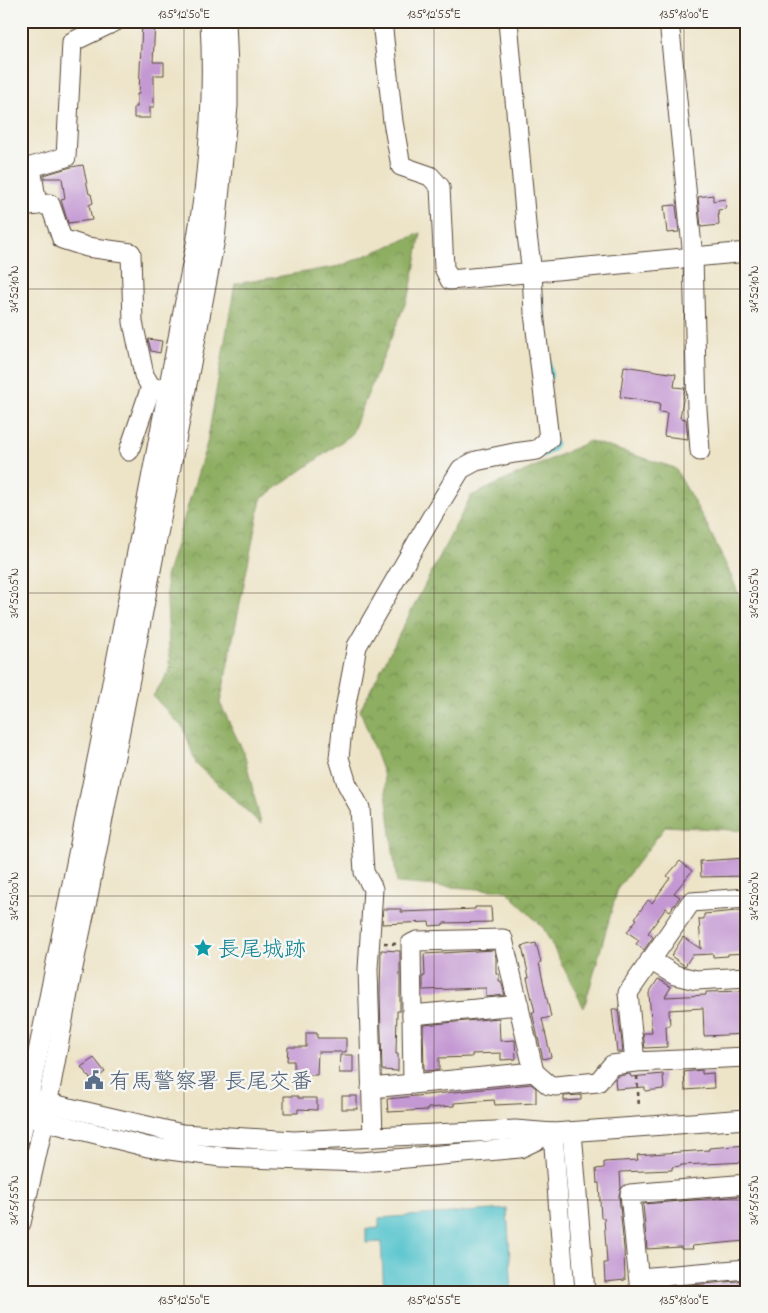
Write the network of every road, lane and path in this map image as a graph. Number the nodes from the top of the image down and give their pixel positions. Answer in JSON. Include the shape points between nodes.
{"nodes":[{"id":1,"x":116,"y":21,"type":"edge"},
{"id":2,"x":210,"y":21,"type":"edge"},
{"id":3,"x":226,"y":21,"type":"edge"},
{"id":4,"x":382,"y":21,"type":"edge"},
{"id":5,"x":508,"y":21,"type":"edge"},
{"id":6,"x":669,"y":21,"type":"edge"},
{"id":7,"x":29,"y":206,"type":"edge"},
{"id":8,"x":747,"y":252,"type":"edge"},
{"id":9,"x":693,"y":257,"type":"junction"},
{"id":10,"x":532,"y":272,"type":"junction"},
{"id":11,"x":168,"y":391,"type":"junction"},
{"id":12,"x":129,"y":451,"type":"dead end"},
{"id":13,"x":700,"y":451,"type":"dead end"},
{"id":14,"x":747,"y":898,"type":"edge"},
{"id":15,"x":370,"y":943,"type":"junction"},
{"id":16,"x":411,"y":944,"type":"junction"},
{"id":17,"x":650,"y":960,"type":"junction"},
{"id":18,"x":747,"y":977,"type":"edge"},
{"id":19,"x":519,"y":1005,"type":"junction"},
{"id":20,"x":412,"y":1015,"type":"junction"},
{"id":21,"x":747,"y":1057,"type":"edge"},
{"id":22,"x":635,"y":1062,"type":"junction"},
{"id":23,"x":534,"y":1072,"type":"junction"},
{"id":24,"x":414,"y":1084,"type":"junction"},
{"id":25,"x":371,"y":1088,"type":"junction"},
{"id":26,"x":48,"y":1103,"type":"junction"},
{"id":27,"x":24,"y":1106,"type":"edge"},
{"id":28,"x":639,"y":1107,"type":"dead end"},
{"id":29,"x":747,"y":1119,"type":"edge"},
{"id":30,"x":44,"y":1122,"type":"junction"},
{"id":31,"x":572,"y":1132,"type":"junction"},
{"id":32,"x":553,"y":1133,"type":"junction"},
{"id":33,"x":21,"y":1136,"type":"edge"},
{"id":34,"x":373,"y":1137,"type":"junction"},
{"id":35,"x":747,"y":1184,"type":"edge"},
{"id":36,"x":21,"y":1223,"type":"edge"},
{"id":37,"x":747,"y":1269,"type":"edge"},
{"id":38,"x":639,"y":1285,"type":"edge"},
{"id":39,"x":565,"y":1292,"type":"edge"},
{"id":40,"x":586,"y":1292,"type":"edge"}],
"edges":[{"from":1,"to":7,"type":"street","via":[[72,42],[66,157],[31,167]]},
{"from":2,"to":11,"type":"street","via":[[212,75],[205,184]]},
{"from":3,"to":11,"type":"street","via":[[228,106],[215,238]]},
{"from":4,"to":10,"type":"street","via":[[401,166],[430,176],[440,187],[444,268],[450,280]]},
{"from":5,"to":10,"type":"street"},
{"from":6,"to":9,"type":"street"},
{"from":7,"to":11,"type":"street","via":[[50,204],[62,239],[87,247],[132,253],[133,322],[144,375]]},
{"from":8,"to":9,"type":"street"},
{"from":9,"to":10,"type":"street"},
{"from":9,"to":13,"type":"street"},
{"from":10,"to":15,"type":"street","via":[[548,439],[537,450],[476,461],[461,469],[358,646],[339,758],[347,784],[360,808],[364,872],[373,889]]},
{"from":11,"to":12,"type":"street"},
{"from":11,"to":26,"type":"street"},
{"from":11,"to":27,"type":"street","via":[[101,740]]},
{"from":14,"to":17,"type":"street","via":[[691,902]]},
{"from":15,"to":16,"type":"path"},
{"from":15,"to":25,"type":"street"},
{"from":16,"to":19,"type":"street","via":[[417,941],[503,939]]},
{"from":16,"to":20,"type":"street"},
{"from":17,"to":18,"type":"street","via":[[675,975],[696,980]]},
{"from":17,"to":22,"type":"street","via":[[628,993]]},
{"from":19,"to":20,"type":"street"},
{"from":19,"to":23,"type":"street"},
{"from":20,"to":24,"type":"street"},
{"from":21,"to":22,"type":"street"},
{"from":22,"to":23,"type":"street","via":[[612,1064],[598,1082],[555,1086]]},
{"from":22,"to":28,"type":"path"},
{"from":23,"to":24,"type":"street"},
{"from":24,"to":25,"type":"street"},
{"from":25,"to":34,"type":"street"},
{"from":26,"to":27,"type":"street"},
{"from":26,"to":30,"type":"street"},
{"from":26,"to":34,"type":"street","via":[[182,1134],[294,1141]]},
{"from":27,"to":30,"type":"street"},
{"from":27,"to":33,"type":"street"},
{"from":29,"to":31,"type":"street"},
{"from":30,"to":32,"type":"street","via":[[148,1147],[212,1156],[361,1162],[520,1148]]},
{"from":30,"to":36,"type":"street"},
{"from":31,"to":32,"type":"street"},
{"from":31,"to":40,"type":"street"},
{"from":32,"to":34,"type":"street","via":[[515,1130]]},
{"from":32,"to":39,"type":"street"},
{"from":35,"to":38,"type":"street","via":[[630,1194]]},
{"from":37,"to":38,"type":"street"}]}
